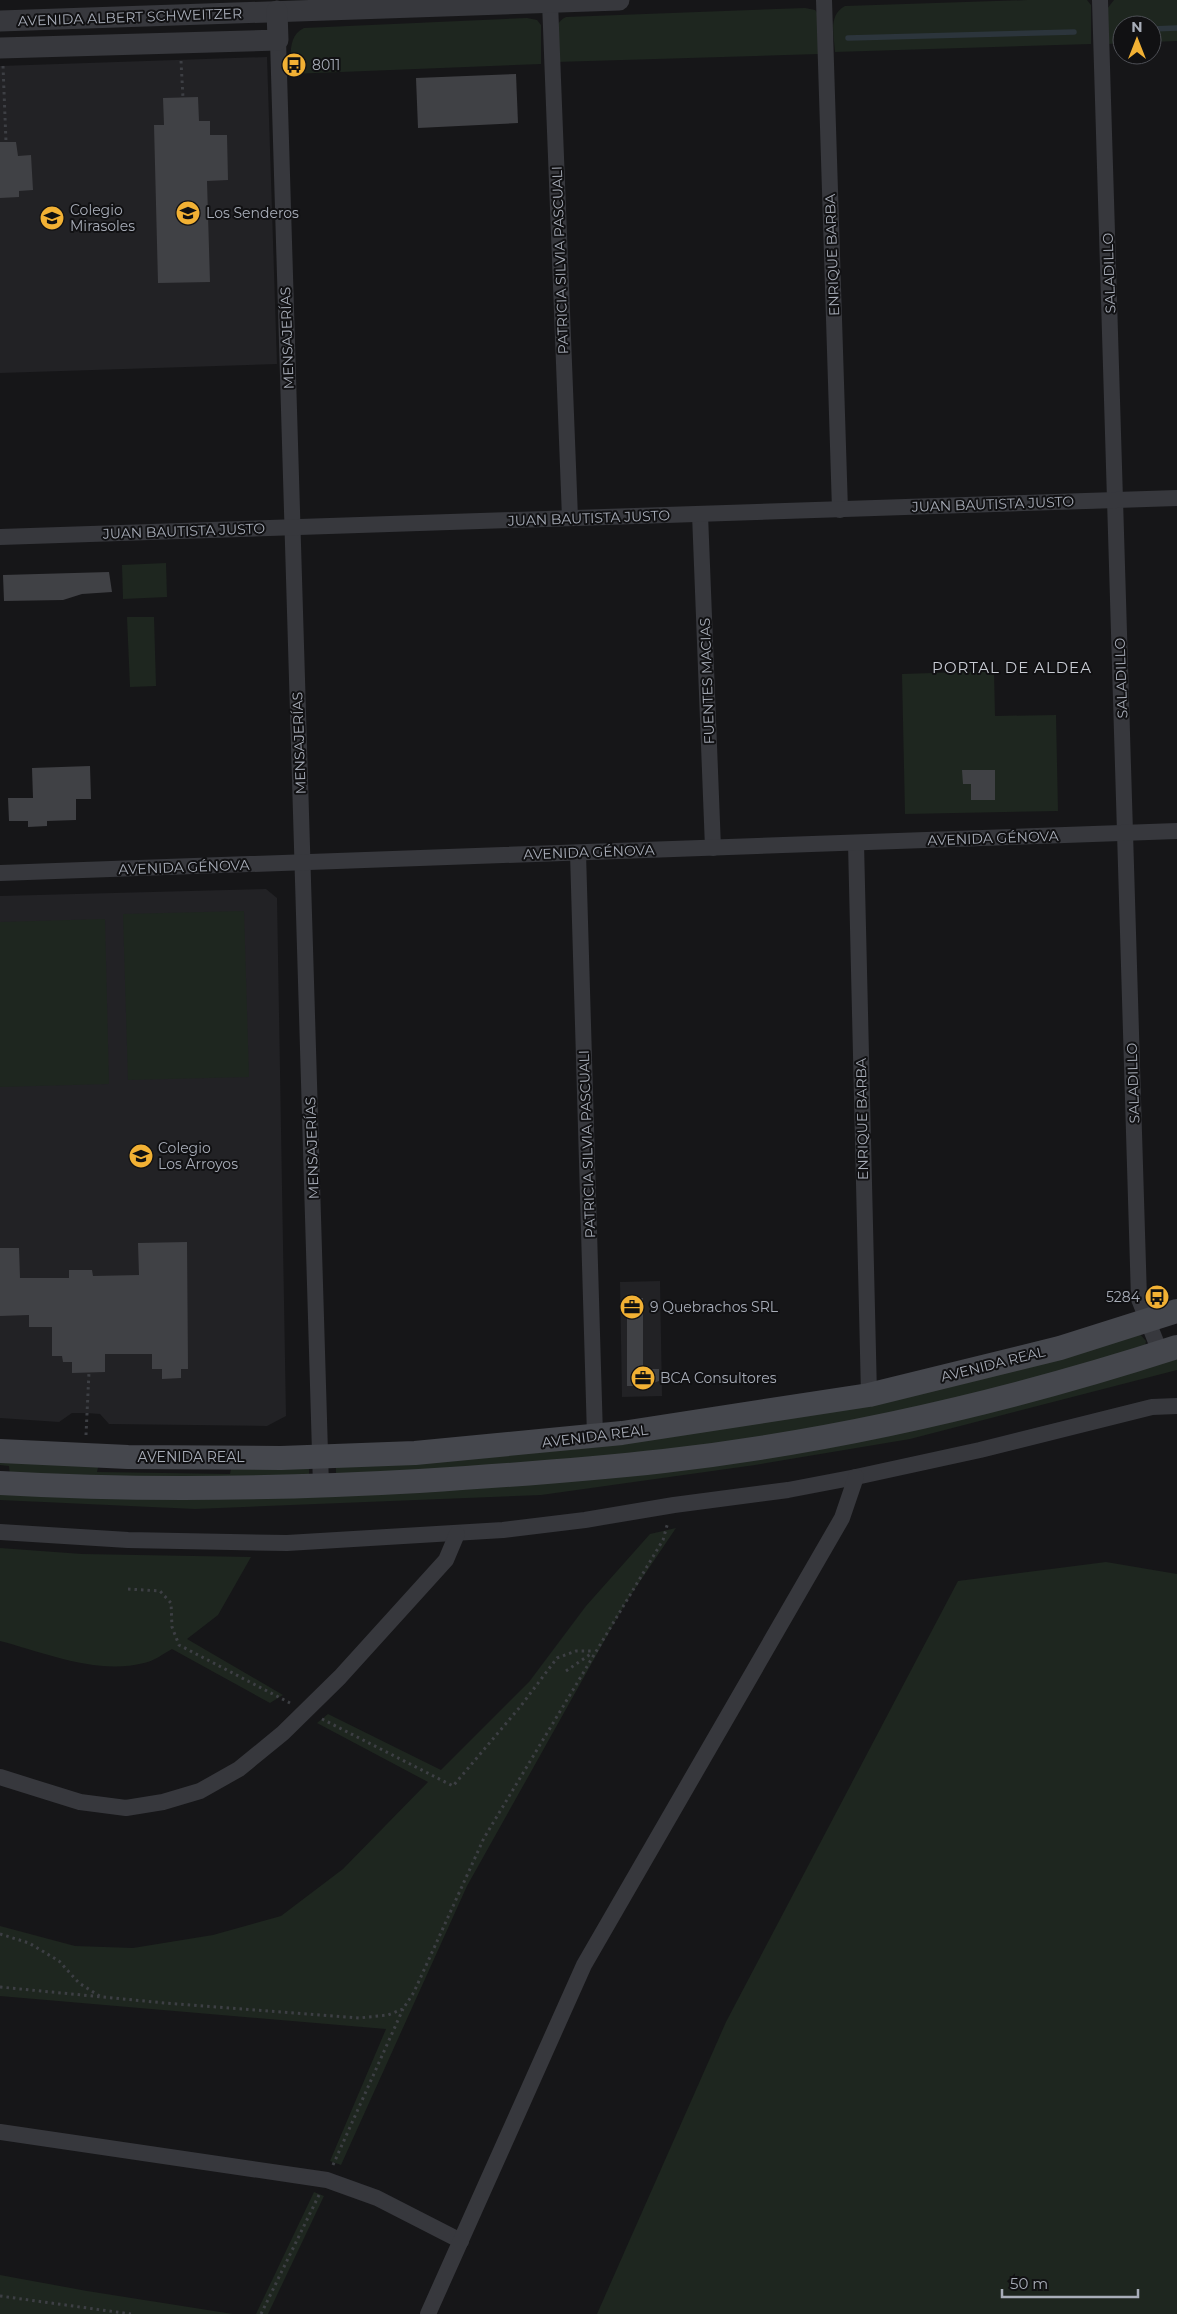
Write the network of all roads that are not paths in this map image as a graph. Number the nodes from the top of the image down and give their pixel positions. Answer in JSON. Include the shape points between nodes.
{"nodes":[{"id":1,"x":619,"y":0,"type":"edge"},
{"id":2,"x":824,"y":0,"type":"edge"},
{"id":3,"x":1100,"y":0,"type":"edge"},
{"id":4,"x":550,"y":2,"type":"junction"},
{"id":5,"x":276,"y":6,"type":"edge"},
{"id":6,"x":0,"y":21,"type":"edge"},
{"id":7,"x":278,"y":40,"type":"junction"},
{"id":8,"x":1,"y":48,"type":"edge"},
{"id":9,"x":1177,"y":498,"type":"edge"},
{"id":10,"x":1116,"y":500,"type":"junction"},
{"id":11,"x":840,"y":510,"type":"junction"},
{"id":12,"x":700,"y":514,"type":"junction"},
{"id":13,"x":570,"y":518,"type":"junction"},
{"id":14,"x":293,"y":527,"type":"junction"},
{"id":15,"x":0,"y":537,"type":"edge"},
{"id":16,"x":1177,"y":831,"type":"edge"},
{"id":17,"x":1126,"y":833,"type":"junction"},
{"id":18,"x":856,"y":843,"type":"junction"},
{"id":19,"x":713,"y":848,"type":"junction"},
{"id":20,"x":578,"y":853,"type":"junction"},
{"id":21,"x":303,"y":863,"type":"junction"},
{"id":22,"x":0,"y":873,"type":"edge"},
{"id":23,"x":1177,"y":1312,"type":"edge"},
{"id":24,"x":1147,"y":1321,"type":"junction"},
{"id":25,"x":1168,"y":1349,"type":"edge"},
{"id":26,"x":869,"y":1395,"type":"junction"},
{"id":27,"x":1177,"y":1406,"type":"edge"},
{"id":28,"x":595,"y":1436,"type":"junction"},
{"id":29,"x":0,"y":1452,"type":"edge"},
{"id":30,"x":321,"y":1456,"type":"junction"},
{"id":31,"x":856,"y":1477,"type":"junction"},
{"id":32,"x":0,"y":1483,"type":"edge"},
{"id":33,"x":321,"y":1486,"type":"junction"},
{"id":34,"x":0,"y":1532,"type":"edge"},
{"id":35,"x":457,"y":1534,"type":"junction"},
{"id":36,"x":0,"y":1777,"type":"edge"},
{"id":37,"x":0,"y":2132,"type":"edge"},
{"id":38,"x":461,"y":2241,"type":"junction"},
{"id":39,"x":428,"y":2314,"type":"edge"}],
"edges":[{"from":1,"to":4,"type":"street","name":"AVENIDA ALBERT SCHWEITZER"},
{"from":2,"to":11,"type":"street","name":"ENRIQUE BARBA"},
{"from":3,"to":10,"type":"street","name":"SALADILLO"},
{"from":4,"to":5,"type":"street","name":"AVENIDA ALBERT SCHWEITZER"},
{"from":4,"to":13,"type":"street","name":"PATRICIA SILVIA PASCUALI"},
{"from":5,"to":6,"type":"street","name":"AVENIDA ALBERT SCHWEITZER"},
{"from":5,"to":7,"type":"street","name":"MENSAJERÍAS"},
{"from":7,"to":8,"type":"street","name":"AVENIDA ALBERT SCHWEITZER"},
{"from":7,"to":14,"type":"street","name":"MENSAJERÍAS"},
{"from":9,"to":10,"type":"street","name":"JUAN BAUTISTA JUSTO"},
{"from":10,"to":11,"type":"street","name":"JUAN BAUTISTA JUSTO"},
{"from":10,"to":17,"type":"street","name":"SALADILLO"},
{"from":11,"to":12,"type":"street","name":"JUAN BAUTISTA JUSTO"},
{"from":12,"to":13,"type":"street","name":"JUAN BAUTISTA JUSTO"},
{"from":12,"to":19,"type":"street","name":"FUENTES MACIAS"},
{"from":13,"to":14,"type":"street","name":"JUAN BAUTISTA JUSTO"},
{"from":14,"to":15,"type":"street","name":"JUAN BAUTISTA JUSTO"},
{"from":14,"to":21,"type":"street","name":"MENSAJERÍAS"},
{"from":16,"to":17,"type":"street","name":"AVENIDA GÉNOVA"},
{"from":17,"to":18,"type":"street","name":"AVENIDA GÉNOVA"},
{"from":17,"to":24,"type":"street","name":"SALADILLO","via":[[1139,1299]]},
{"from":18,"to":19,"type":"street","name":"AVENIDA GÉNOVA"},
{"from":18,"to":26,"type":"street","name":"ENRIQUE BARBA"},
{"from":19,"to":20,"type":"street","name":"AVENIDA GÉNOVA"},
{"from":20,"to":21,"type":"street","name":"AVENIDA GÉNOVA"},
{"from":20,"to":28,"type":"street","name":"PATRICIA SILVIA PASCUALI"},
{"from":21,"to":22,"type":"street","name":"AVENIDA GÉNOVA"},
{"from":21,"to":30,"type":"street","name":"MENSAJERÍAS"},
{"from":23,"to":24,"type":"main road","name":"AVENIDA REAL"},
{"from":24,"to":25,"type":"street","name":"SALADILLO"},
{"from":24,"to":26,"type":"main road","name":"AVENIDA REAL","via":[[1060,1348]]},
{"from":25,"to":33,"type":"main road","via":[[1098,1372],[954,1410],[769,1446],[579,1469]]},
{"from":26,"to":28,"type":"main road","name":"AVENIDA REAL"},
{"from":27,"to":31,"type":"street","via":[[1152,1407]]},
{"from":28,"to":30,"type":"main road","name":"AVENIDA REAL","via":[[415,1452]]},
{"from":29,"to":30,"type":"main road","name":"AVENIDA REAL"},
{"from":30,"to":33,"type":"street","name":"MENSAJERÍAS"},
{"from":31,"to":35,"type":"street","via":[[585,1520]]},
{"from":31,"to":38,"type":"street","via":[[842,1518],[584,1965]]},
{"from":32,"to":33,"type":"main road","via":[[139,1489]]},
{"from":34,"to":35,"type":"street","via":[[128,1540],[287,1544]]},
{"from":35,"to":36,"type":"street","via":[[446,1560],[340,1677],[284,1733],[239,1769],[200,1791],[126,1808],[80,1802]]},
{"from":37,"to":38,"type":"street","via":[[327,2180],[377,2198]]},
{"from":38,"to":39,"type":"street"}]}
